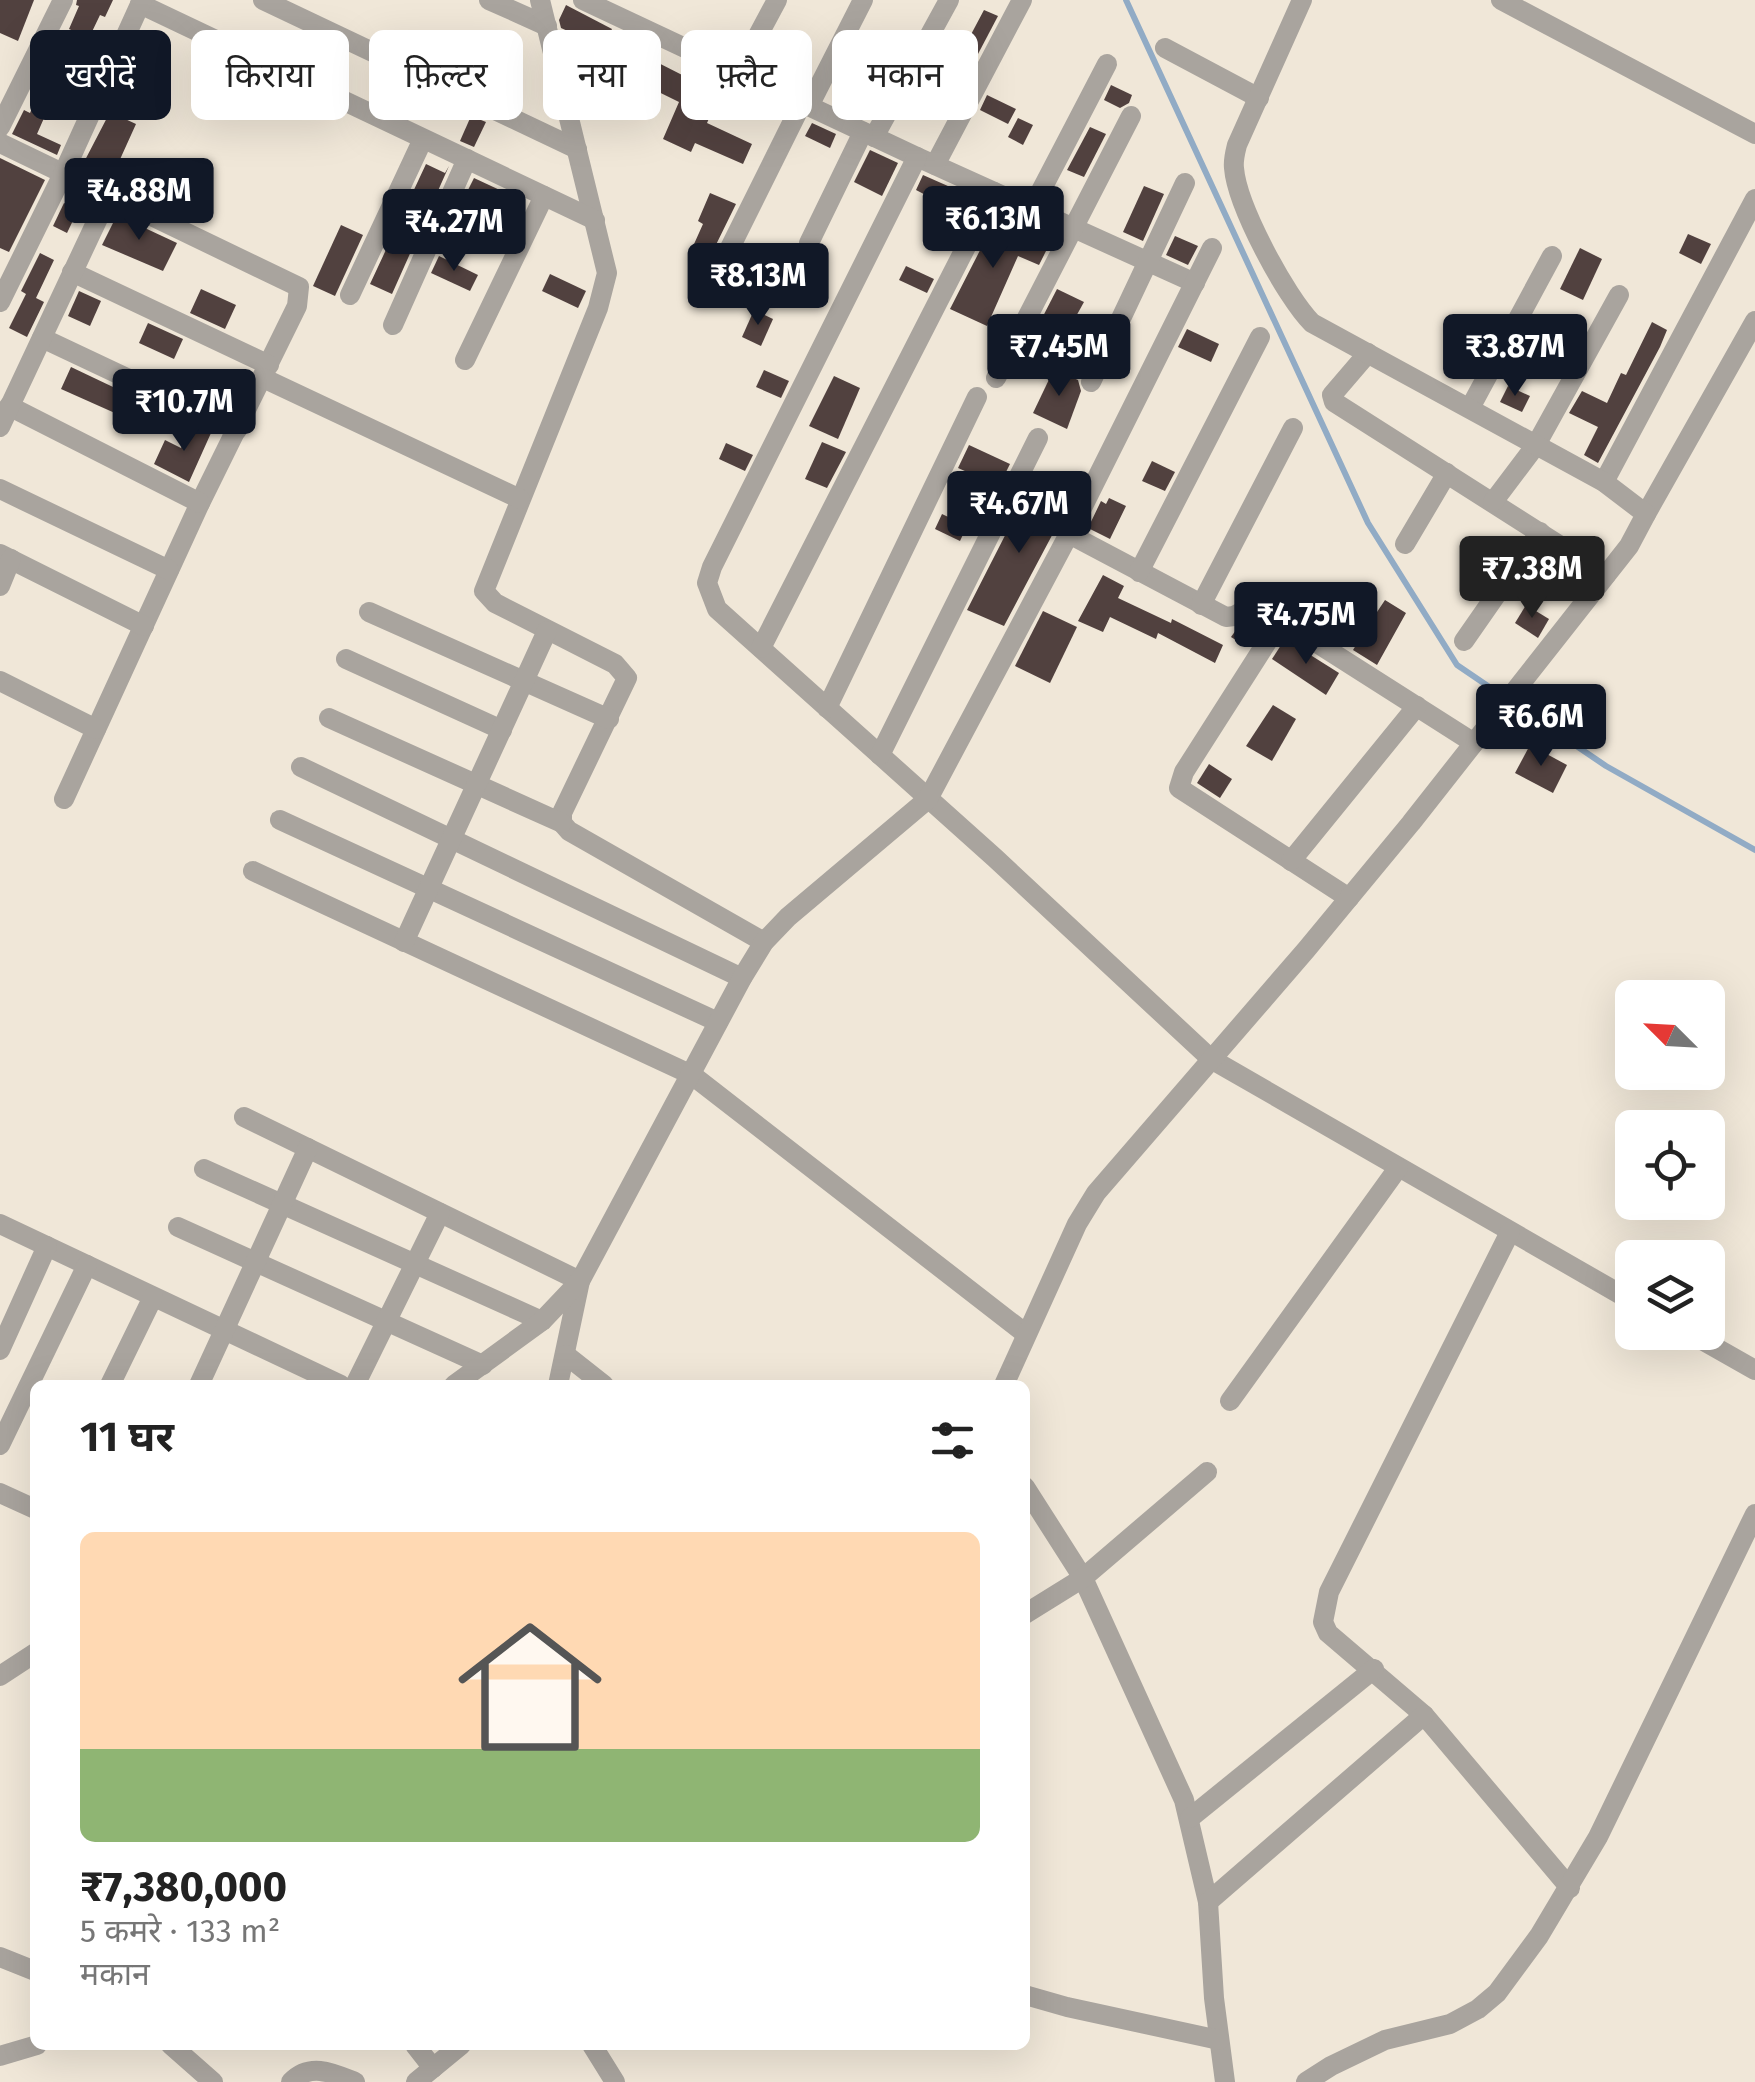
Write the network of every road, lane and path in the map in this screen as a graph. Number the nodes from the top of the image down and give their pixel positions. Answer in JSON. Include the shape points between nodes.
{"nodes":[{"id":1,"x":63,"y":0,"type":"edge"},
{"id":2,"x":263,"y":0,"type":"edge"},
{"id":3,"x":489,"y":0,"type":"edge"},
{"id":4,"x":540,"y":0,"type":"edge"},
{"id":5,"x":583,"y":0,"type":"edge"},
{"id":6,"x":777,"y":0,"type":"edge"},
{"id":7,"x":863,"y":0,"type":"edge"},
{"id":8,"x":949,"y":0,"type":"edge"},
{"id":9,"x":1022,"y":0,"type":"edge"},
{"id":10,"x":1501,"y":0,"type":"edge"},
{"id":11,"x":141,"y":2,"type":"edge"},
{"id":12,"x":1296,"y":2,"type":"edge"},
{"id":13,"x":547,"y":26,"type":"junction"},
{"id":14,"x":761,"y":30,"type":"edge"},
{"id":15,"x":681,"y":46,"type":"edge"},
{"id":16,"x":1165,"y":48,"type":"dead end"},
{"id":17,"x":1107,"y":64,"type":"dead end"},
{"id":18,"x":812,"y":91,"type":"edge"},
{"id":19,"x":1258,"y":98,"type":"junction"},
{"id":20,"x":812,"y":107,"type":"edge"},
{"id":21,"x":1131,"y":116,"type":"dead end"},
{"id":22,"x":797,"y":120,"type":"edge"},
{"id":23,"x":0,"y":127,"type":"edge"},
{"id":24,"x":868,"y":134,"type":"junction"},
{"id":25,"x":1755,"y":134,"type":"edge"},
{"id":26,"x":424,"y":139,"type":"junction"},
{"id":27,"x":0,"y":143,"type":"edge"},
{"id":28,"x":578,"y":149,"type":"junction"},
{"id":29,"x":467,"y":160,"type":"junction"},
{"id":30,"x":926,"y":161,"type":"junction"},
{"id":31,"x":64,"y":172,"type":"junction"},
{"id":32,"x":1185,"y":183,"type":"dead end"},
{"id":33,"x":994,"y":192,"type":"junction"},
{"id":34,"x":109,"y":195,"type":"junction"},
{"id":35,"x":544,"y":196,"type":"junction"},
{"id":36,"x":1755,"y":199,"type":"edge"},
{"id":37,"x":1032,"y":208,"type":"junction"},
{"id":38,"x":595,"y":220,"type":"junction"},
{"id":39,"x":1074,"y":228,"type":"junction"},
{"id":40,"x":808,"y":243,"type":"dead end"},
{"id":41,"x":1212,"y":248,"type":"dead end"},
{"id":42,"x":1552,"y":256,"type":"dead end"},
{"id":43,"x":1148,"y":262,"type":"junction"},
{"id":44,"x":72,"y":272,"type":"junction"},
{"id":45,"x":715,"y":278,"type":"dead end"},
{"id":46,"x":1195,"y":282,"type":"junction"},
{"id":47,"x":350,"y":295,"type":"dead end"},
{"id":48,"x":1619,"y":295,"type":"dead end"},
{"id":49,"x":0,"y":302,"type":"edge"},
{"id":50,"x":1755,"y":321,"type":"edge"},
{"id":51,"x":393,"y":325,"type":"dead end"},
{"id":52,"x":1260,"y":337,"type":"dead end"},
{"id":53,"x":42,"y":338,"type":"junction"},
{"id":54,"x":1368,"y":353,"type":"junction"},
{"id":55,"x":465,"y":360,"type":"dead end"},
{"id":56,"x":266,"y":372,"type":"junction"},
{"id":57,"x":996,"y":378,"type":"dead end"},
{"id":58,"x":1091,"y":382,"type":"dead end"},
{"id":59,"x":977,"y":398,"type":"dead end"},
{"id":60,"x":10,"y":406,"type":"junction"},
{"id":61,"x":1470,"y":408,"type":"junction"},
{"id":62,"x":0,"y":426,"type":"edge"},
{"id":63,"x":1293,"y":428,"type":"dead end"},
{"id":64,"x":237,"y":430,"type":"junction"},
{"id":65,"x":1038,"y":438,"type":"dead end"},
{"id":66,"x":1536,"y":444,"type":"junction"},
{"id":67,"x":1447,"y":473,"type":"junction"},
{"id":68,"x":1604,"y":482,"type":"junction"},
{"id":69,"x":0,"y":490,"type":"edge"},
{"id":70,"x":520,"y":499,"type":"junction"},
{"id":71,"x":200,"y":502,"type":"junction"},
{"id":72,"x":1493,"y":502,"type":"junction"},
{"id":73,"x":1646,"y":514,"type":"junction"},
{"id":74,"x":1540,"y":532,"type":"junction"},
{"id":75,"x":1069,"y":534,"type":"junction"},
{"id":76,"x":1405,"y":544,"type":"dead end"},
{"id":77,"x":6,"y":556,"type":"edge"},
{"id":78,"x":169,"y":570,"type":"junction"},
{"id":79,"x":1140,"y":572,"type":"junction"},
{"id":80,"x":1606,"y":575,"type":"junction"},
{"id":81,"x":0,"y":586,"type":"edge"},
{"id":82,"x":1201,"y":604,"type":"junction"},
{"id":83,"x":369,"y":612,"type":"dead end"},
{"id":84,"x":1281,"y":620,"type":"junction"},
{"id":85,"x":144,"y":626,"type":"junction"},
{"id":86,"x":547,"y":631,"type":"junction"},
{"id":87,"x":1464,"y":640,"type":"dead end"},
{"id":88,"x":761,"y":648,"type":"junction"},
{"id":89,"x":346,"y":659,"type":"dead end"},
{"id":90,"x":0,"y":681,"type":"edge"},
{"id":91,"x":525,"y":681,"type":"junction"},
{"id":92,"x":1417,"y":706,"type":"junction"},
{"id":93,"x":826,"y":708,"type":"junction"},
{"id":94,"x":328,"y":718,"type":"dead end"},
{"id":95,"x":609,"y":718,"type":"junction"},
{"id":96,"x":96,"y":729,"type":"junction"},
{"id":97,"x":502,"y":730,"type":"junction"},
{"id":98,"x":1474,"y":742,"type":"junction"},
{"id":99,"x":880,"y":754,"type":"junction"},
{"id":100,"x":301,"y":767,"type":"dead end"},
{"id":101,"x":476,"y":785,"type":"junction"},
{"id":102,"x":64,"y":799,"type":"dead end"},
{"id":103,"x":928,"y":799,"type":"junction"},
{"id":104,"x":280,"y":820,"type":"dead end"},
{"id":105,"x":562,"y":823,"type":"junction"},
{"id":106,"x":452,"y":841,"type":"junction"},
{"id":107,"x":1291,"y":861,"type":"junction"},
{"id":108,"x":253,"y":871,"type":"dead end"},
{"id":109,"x":428,"y":890,"type":"junction"},
{"id":110,"x":1349,"y":898,"type":"junction"},
{"id":111,"x":404,"y":942,"type":"junction"},
{"id":112,"x":764,"y":942,"type":"junction"},
{"id":113,"x":742,"y":978,"type":"junction"},
{"id":114,"x":718,"y":1022,"type":"junction"},
{"id":115,"x":1211,"y":1059,"type":"junction"},
{"id":116,"x":692,"y":1075,"type":"junction"},
{"id":117,"x":244,"y":1117,"type":"dead end"},
{"id":118,"x":308,"y":1148,"type":"junction"},
{"id":119,"x":1398,"y":1168,"type":"junction"},
{"id":120,"x":204,"y":1169,"type":"dead end"},
{"id":121,"x":283,"y":1204,"type":"junction"},
{"id":122,"x":440,"y":1213,"type":"junction"},
{"id":123,"x":178,"y":1227,"type":"dead end"},
{"id":124,"x":2,"y":1230,"type":"edge"},
{"id":125,"x":1510,"y":1232,"type":"junction"},
{"id":126,"x":47,"y":1246,"type":"junction"},
{"id":127,"x":257,"y":1262,"type":"junction"},
{"id":128,"x":416,"y":1264,"type":"junction"},
{"id":129,"x":88,"y":1265,"type":"junction"},
{"id":130,"x":580,"y":1282,"type":"junction"},
{"id":131,"x":1615,"y":1291,"type":"edge"},
{"id":132,"x":154,"y":1297,"type":"junction"},
{"id":133,"x":542,"y":1321,"type":"junction"},
{"id":134,"x":388,"y":1322,"type":"junction"},
{"id":135,"x":226,"y":1331,"type":"junction"},
{"id":136,"x":1026,"y":1334,"type":"junction"},
{"id":137,"x":0,"y":1350,"type":"edge"},
{"id":138,"x":1720,"y":1350,"type":"edge"},
{"id":139,"x":566,"y":1355,"type":"junction"},
{"id":140,"x":483,"y":1364,"type":"junction"},
{"id":141,"x":1755,"y":1370,"type":"edge"},
{"id":142,"x":32,"y":1380,"type":"edge"},
{"id":143,"x":112,"y":1380,"type":"edge"},
{"id":144,"x":202,"y":1380,"type":"edge"},
{"id":145,"x":330,"y":1380,"type":"edge"},
{"id":146,"x":358,"y":1380,"type":"edge"},
{"id":147,"x":461,"y":1380,"type":"edge"},
{"id":148,"x":559,"y":1380,"type":"edge"},
{"id":149,"x":598,"y":1380,"type":"edge"},
{"id":150,"x":1006,"y":1380,"type":"edge"},
{"id":151,"x":30,"y":1384,"type":"edge"},
{"id":152,"x":1230,"y":1401,"type":"dead end"},
{"id":153,"x":0,"y":1445,"type":"edge"},
{"id":154,"x":1207,"y":1472,"type":"dead end"},
{"id":155,"x":0,"y":1492,"type":"edge"},
{"id":156,"x":1030,"y":1495,"type":"edge"},
{"id":157,"x":30,"y":1507,"type":"edge"},
{"id":158,"x":1755,"y":1514,"type":"edge"},
{"id":159,"x":1083,"y":1578,"type":"junction"},
{"id":160,"x":1030,"y":1611,"type":"edge"},
{"id":161,"x":30,"y":1659,"type":"edge"},
{"id":162,"x":1374,"y":1669,"type":"junction"},
{"id":163,"x":0,"y":1676,"type":"edge"},
{"id":164,"x":1424,"y":1715,"type":"junction"},
{"id":165,"x":1190,"y":1818,"type":"junction"},
{"id":166,"x":1570,"y":1888,"type":"junction"},
{"id":167,"x":1208,"y":1902,"type":"junction"},
{"id":168,"x":0,"y":1956,"type":"edge"},
{"id":169,"x":30,"y":1969,"type":"edge"},
{"id":170,"x":1030,"y":1996,"type":"edge"},
{"id":171,"x":1219,"y":2040,"type":"junction"},
{"id":172,"x":30,"y":2047,"type":"edge"},
{"id":173,"x":177,"y":2050,"type":"edge"},
{"id":174,"x":420,"y":2050,"type":"edge"},
{"id":175,"x":455,"y":2050,"type":"edge"},
{"id":176,"x":595,"y":2050,"type":"edge"},
{"id":177,"x":0,"y":2056,"type":"edge"},
{"id":178,"x":433,"y":2068,"type":"junction"},
{"id":179,"x":212,"y":2082,"type":"edge"},
{"id":180,"x":292,"y":2082,"type":"edge"},
{"id":181,"x":355,"y":2082,"type":"edge"},
{"id":182,"x":416,"y":2082,"type":"edge"},
{"id":183,"x":615,"y":2082,"type":"edge"},
{"id":184,"x":1226,"y":2082,"type":"edge"},
{"id":185,"x":1306,"y":2082,"type":"edge"}],
"edges":[{"from":1,"to":23,"type":"street"},
{"from":2,"to":28,"type":"street"},
{"from":3,"to":13,"type":"street"},
{"from":4,"to":13,"type":"street"},
{"from":5,"to":15,"type":"street"},
{"from":6,"to":14,"type":"street"},
{"from":7,"to":18,"type":"street"},
{"from":8,"to":24,"type":"street"},
{"from":9,"to":30,"type":"street"},
{"from":10,"to":25,"type":"street"},
{"from":11,"to":26,"type":"street"},
{"from":11,"to":31,"type":"street"},
{"from":12,"to":19,"type":"street"},
{"from":13,"to":28,"type":"street"},
{"from":16,"to":19,"type":"street"},
{"from":17,"to":37,"type":"street"},
{"from":19,"to":54,"type":"street","via":[[1233,164],[1242,198],[1300,311]]},
{"from":20,"to":24,"type":"street"},
{"from":21,"to":39,"type":"street"},
{"from":22,"to":45,"type":"street"},
{"from":24,"to":30,"type":"street"},
{"from":24,"to":40,"type":"street"},
{"from":26,"to":29,"type":"street"},
{"from":26,"to":47,"type":"street"},
{"from":27,"to":31,"type":"street"},
{"from":28,"to":38,"type":"street"},
{"from":29,"to":35,"type":"street"},
{"from":29,"to":51,"type":"street"},
{"from":30,"to":33,"type":"street"},
{"from":30,"to":88,"type":"street","via":[[712,567],[707,584],[717,609]]},
{"from":31,"to":34,"type":"street"},
{"from":31,"to":49,"type":"street"},
{"from":32,"to":43,"type":"street"},
{"from":33,"to":37,"type":"street"},
{"from":33,"to":88,"type":"street"},
{"from":34,"to":44,"type":"street"},
{"from":34,"to":56,"type":"street","via":[[299,287],[297,306]]},
{"from":35,"to":38,"type":"street"},
{"from":35,"to":55,"type":"street"},
{"from":36,"to":68,"type":"street"},
{"from":37,"to":39,"type":"street"},
{"from":38,"to":70,"type":"street","via":[[604,288]]},
{"from":39,"to":43,"type":"street"},
{"from":39,"to":57,"type":"street"},
{"from":41,"to":46,"type":"street"},
{"from":42,"to":61,"type":"street"},
{"from":43,"to":46,"type":"street"},
{"from":43,"to":58,"type":"street"},
{"from":44,"to":53,"type":"street"},
{"from":44,"to":56,"type":"street"},
{"from":46,"to":75,"type":"street"},
{"from":48,"to":66,"type":"street"},
{"from":50,"to":73,"type":"street"},
{"from":52,"to":79,"type":"street"},
{"from":53,"to":60,"type":"street"},
{"from":53,"to":64,"type":"street"},
{"from":54,"to":61,"type":"street"},
{"from":54,"to":67,"type":"street","via":[[1337,386],[1334,402]]},
{"from":56,"to":64,"type":"street"},
{"from":56,"to":70,"type":"street"},
{"from":59,"to":93,"type":"street"},
{"from":60,"to":62,"type":"street"},
{"from":60,"to":71,"type":"street"},
{"from":61,"to":66,"type":"street"},
{"from":63,"to":82,"type":"street"},
{"from":64,"to":71,"type":"street"},
{"from":65,"to":99,"type":"street"},
{"from":66,"to":68,"type":"street"},
{"from":66,"to":72,"type":"street"},
{"from":67,"to":72,"type":"street"},
{"from":67,"to":76,"type":"street"},
{"from":68,"to":73,"type":"street"},
{"from":69,"to":78,"type":"street"},
{"from":70,"to":86,"type":"street","via":[[484,591]]},
{"from":71,"to":78,"type":"street"},
{"from":72,"to":74,"type":"street"},
{"from":73,"to":80,"type":"street"},
{"from":74,"to":80,"type":"street"},
{"from":74,"to":87,"type":"street"},
{"from":75,"to":79,"type":"street"},
{"from":75,"to":103,"type":"street"},
{"from":77,"to":81,"type":"street"},
{"from":77,"to":85,"type":"street"},
{"from":78,"to":85,"type":"street"},
{"from":79,"to":82,"type":"street"},
{"from":80,"to":98,"type":"street"},
{"from":82,"to":84,"type":"street","via":[[1226,617],[1252,606]]},
{"from":83,"to":91,"type":"street"},
{"from":84,"to":92,"type":"street"},
{"from":84,"to":107,"type":"street","via":[[1179,781],[1184,793]]},
{"from":85,"to":96,"type":"street"},
{"from":86,"to":91,"type":"street"},
{"from":86,"to":95,"type":"street","via":[[624,673]]},
{"from":88,"to":93,"type":"street"},
{"from":89,"to":97,"type":"street"},
{"from":90,"to":96,"type":"street"},
{"from":91,"to":95,"type":"street"},
{"from":91,"to":97,"type":"street"},
{"from":92,"to":98,"type":"street"},
{"from":92,"to":107,"type":"street"},
{"from":93,"to":99,"type":"street"},
{"from":94,"to":101,"type":"street"},
{"from":95,"to":105,"type":"street"},
{"from":96,"to":102,"type":"street"},
{"from":97,"to":101,"type":"street"},
{"from":98,"to":110,"type":"street"},
{"from":99,"to":103,"type":"street"},
{"from":100,"to":106,"type":"street"},
{"from":101,"to":105,"type":"street"},
{"from":101,"to":106,"type":"street"},
{"from":103,"to":112,"type":"street"},
{"from":103,"to":115,"type":"street"},
{"from":104,"to":109,"type":"street"},
{"from":105,"to":112,"type":"street"},
{"from":106,"to":109,"type":"street"},
{"from":106,"to":113,"type":"street"},
{"from":107,"to":110,"type":"street"},
{"from":108,"to":111,"type":"street"},
{"from":109,"to":111,"type":"street"},
{"from":109,"to":114,"type":"street"},
{"from":110,"to":115,"type":"street"},
{"from":111,"to":116,"type":"street"},
{"from":112,"to":113,"type":"street"},
{"from":113,"to":114,"type":"street"},
{"from":114,"to":116,"type":"street"},
{"from":115,"to":119,"type":"street"},
{"from":115,"to":136,"type":"street","via":[[1096,1193]]},
{"from":116,"to":130,"type":"street"},
{"from":116,"to":136,"type":"street"},
{"from":117,"to":118,"type":"street"},
{"from":118,"to":121,"type":"street"},
{"from":118,"to":122,"type":"street"},
{"from":119,"to":125,"type":"street"},
{"from":119,"to":152,"type":"street"},
{"from":120,"to":121,"type":"street"},
{"from":121,"to":127,"type":"street"},
{"from":121,"to":128,"type":"street"},
{"from":122,"to":128,"type":"street"},
{"from":122,"to":130,"type":"street"},
{"from":123,"to":127,"type":"street"},
{"from":124,"to":126,"type":"street"},
{"from":125,"to":131,"type":"street"},
{"from":125,"to":162,"type":"street","via":[[1324,1606],[1328,1634]]},
{"from":126,"to":129,"type":"street"},
{"from":126,"to":137,"type":"street"},
{"from":127,"to":134,"type":"street"},
{"from":127,"to":135,"type":"street"},
{"from":128,"to":133,"type":"street"},
{"from":128,"to":134,"type":"street"},
{"from":129,"to":132,"type":"street"},
{"from":129,"to":142,"type":"street"},
{"from":130,"to":133,"type":"street"},
{"from":130,"to":139,"type":"street"},
{"from":132,"to":135,"type":"street"},
{"from":132,"to":143,"type":"street"},
{"from":133,"to":140,"type":"street"},
{"from":134,"to":140,"type":"street"},
{"from":134,"to":146,"type":"street"},
{"from":135,"to":144,"type":"street"},
{"from":135,"to":145,"type":"street"},
{"from":136,"to":150,"type":"street"},
{"from":138,"to":141,"type":"street"},
{"from":139,"to":148,"type":"street"},
{"from":139,"to":149,"type":"street"},
{"from":140,"to":147,"type":"street"},
{"from":151,"to":153,"type":"street"},
{"from":154,"to":159,"type":"street"},
{"from":155,"to":157,"type":"street"},
{"from":156,"to":159,"type":"street"},
{"from":158,"to":166,"type":"street"},
{"from":159,"to":160,"type":"street"},
{"from":159,"to":165,"type":"street"},
{"from":161,"to":163,"type":"street"},
{"from":162,"to":164,"type":"street"},
{"from":162,"to":165,"type":"street"},
{"from":164,"to":166,"type":"street"},
{"from":164,"to":167,"type":"street"},
{"from":165,"to":167,"type":"street"},
{"from":166,"to":185,"type":"street","via":[[1498,1993],[1478,2009],[1450,2024],[1385,2040]]},
{"from":167,"to":171,"type":"street"},
{"from":168,"to":169,"type":"street"},
{"from":170,"to":171,"type":"street"},
{"from":171,"to":184,"type":"street"},
{"from":172,"to":177,"type":"street"},
{"from":173,"to":179,"type":"street"},
{"from":174,"to":178,"type":"street"},
{"from":175,"to":178,"type":"street"},
{"from":176,"to":183,"type":"street"},
{"from":178,"to":182,"type":"street"},
{"from":180,"to":181,"type":"street","via":[[311,2070]]}]}
